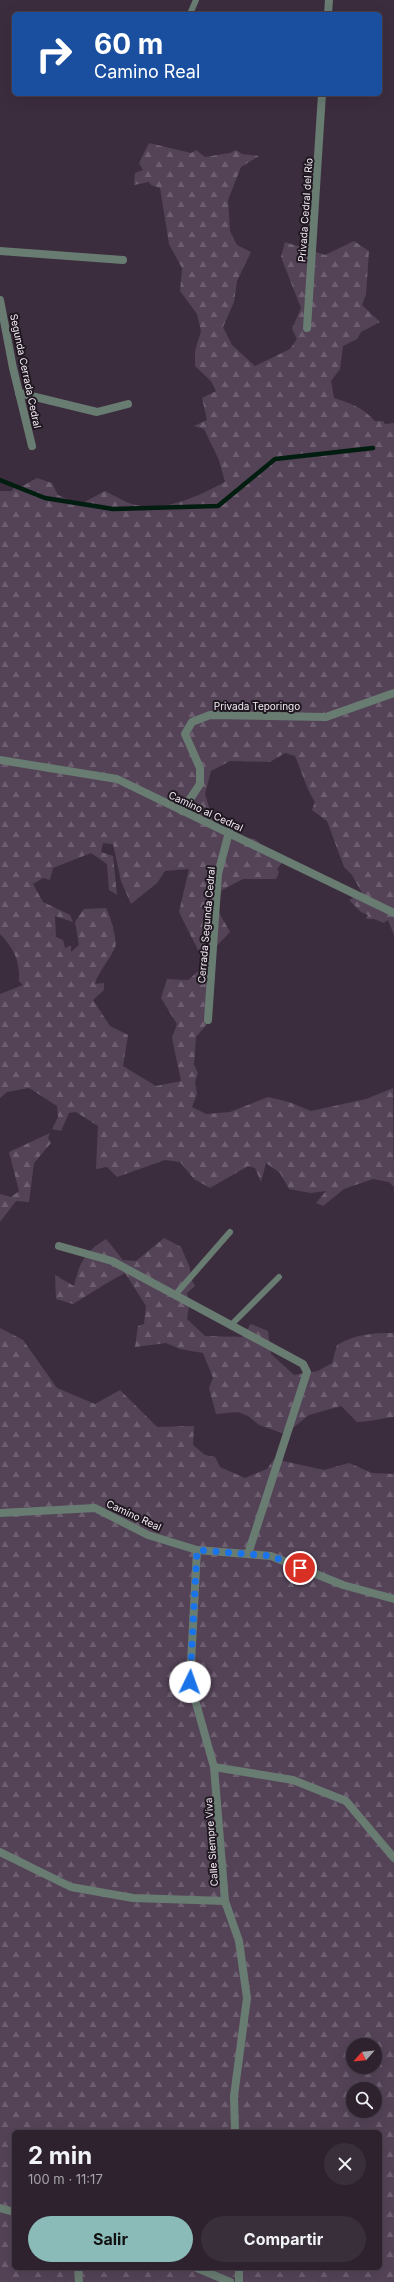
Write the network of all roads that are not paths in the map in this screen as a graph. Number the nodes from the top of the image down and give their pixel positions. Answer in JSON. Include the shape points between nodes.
{"nodes":[{"id":1,"x":196,"y":0,"type":"edge"},
{"id":2,"x":329,"y":0,"type":"edge"},
{"id":3,"x":191,"y":12,"type":"edge"},
{"id":4,"x":328,"y":12,"type":"edge"},
{"id":5,"x":322,"y":96,"type":"edge"},
{"id":6,"x":0,"y":251,"type":"edge"},
{"id":7,"x":123,"y":260,"type":"dead end"},
{"id":8,"x":0,"y":300,"type":"edge"},
{"id":9,"x":307,"y":328,"type":"dead end"},
{"id":10,"x":19,"y":393,"type":"junction"},
{"id":11,"x":128,"y":404,"type":"dead end"},
{"id":12,"x":32,"y":446,"type":"dead end"},
{"id":13,"x":394,"y":693,"type":"edge"},
{"id":14,"x":0,"y":760,"type":"edge"},
{"id":15,"x":182,"y":811,"type":"junction"},
{"id":16,"x":229,"y":832,"type":"junction"},
{"id":17,"x":394,"y":913,"type":"edge"},
{"id":18,"x":208,"y":1020,"type":"dead end"},
{"id":19,"x":230,"y":1232,"type":"dead end"},
{"id":20,"x":59,"y":1246,"type":"dead end"},
{"id":21,"x":279,"y":1277,"type":"dead end"},
{"id":22,"x":175,"y":1295,"type":"junction"},
{"id":23,"x":231,"y":1325,"type":"junction"},
{"id":24,"x":0,"y":1513,"type":"edge"},
{"id":25,"x":197,"y":1550,"type":"junction"},
{"id":26,"x":248,"y":1554,"type":"junction"},
{"id":27,"x":394,"y":1599,"type":"edge"},
{"id":28,"x":214,"y":1768,"type":"junction"},
{"id":29,"x":0,"y":1852,"type":"edge"},
{"id":30,"x":394,"y":1858,"type":"edge"},
{"id":31,"x":225,"y":1901,"type":"junction"},
{"id":32,"x":235,"y":2130,"type":"edge"},
{"id":33,"x":0,"y":2208,"type":"edge"},
{"id":34,"x":12,"y":2211,"type":"edge"},
{"id":35,"x":78,"y":2270,"type":"edge"},
{"id":36,"x":202,"y":2270,"type":"edge"},
{"id":37,"x":239,"y":2270,"type":"edge"},
{"id":38,"x":79,"y":2282,"type":"edge"},
{"id":39,"x":230,"y":2282,"type":"edge"},
{"id":40,"x":239,"y":2282,"type":"edge"}],
"edges":[{"from":1,"to":3,"type":"lane"},
{"from":2,"to":4,"type":"street"},
{"from":5,"to":9,"type":"street","name":"Privada Cedral del Río"},
{"from":6,"to":7,"type":"street"},
{"from":8,"to":10,"type":"street","name":"Segunda Cerrada Cedral"},
{"from":10,"to":11,"type":"street","via":[[97,412]]},
{"from":10,"to":12,"type":"street","name":"Segunda Cerrada Cedral"},
{"from":13,"to":15,"type":"street","name":"Privada Teporingo","via":[[326,717],[210,715],[192,722],[184,734],[200,768],[200,784]]},
{"from":14,"to":15,"type":"street","name":"Camino al Cedral","via":[[117,779]]},
{"from":15,"to":16,"type":"street","name":"Camino al Cedral"},
{"from":16,"to":17,"type":"street","name":"Camino al Cedral"},
{"from":16,"to":18,"type":"street","name":"Cerrada Segunda Cedral","via":[[218,874]]},
{"from":19,"to":22,"type":"lane"},
{"from":20,"to":22,"type":"street","via":[[112,1261]]},
{"from":21,"to":23,"type":"lane"},
{"from":22,"to":23,"type":"street"},
{"from":23,"to":26,"type":"street","via":[[303,1364],[307,1372]]},
{"from":24,"to":25,"type":"street","name":"Camino Real","via":[[95,1508],[148,1535]]},
{"from":25,"to":26,"type":"street","name":"Camino Real"},
{"from":25,"to":28,"type":"street","name":"Calle Siempre Viva","via":[[190,1682]]},
{"from":26,"to":27,"type":"street","name":"Camino Real","via":[[272,1556],[343,1585]]},
{"from":28,"to":30,"type":"street","via":[[293,1780],[346,1801]]},
{"from":28,"to":31,"type":"street","name":"Calle Siempre Viva"},
{"from":29,"to":31,"type":"street","via":[[72,1887],[133,1898]]},
{"from":31,"to":32,"type":"street","name":"Calle Siempre Viva","via":[[239,1941],[247,1998],[234,2096]]},
{"from":33,"to":34,"type":"street"},
{"from":35,"to":38,"type":"street"},
{"from":36,"to":39,"type":"street"},
{"from":37,"to":40,"type":"street"}]}
